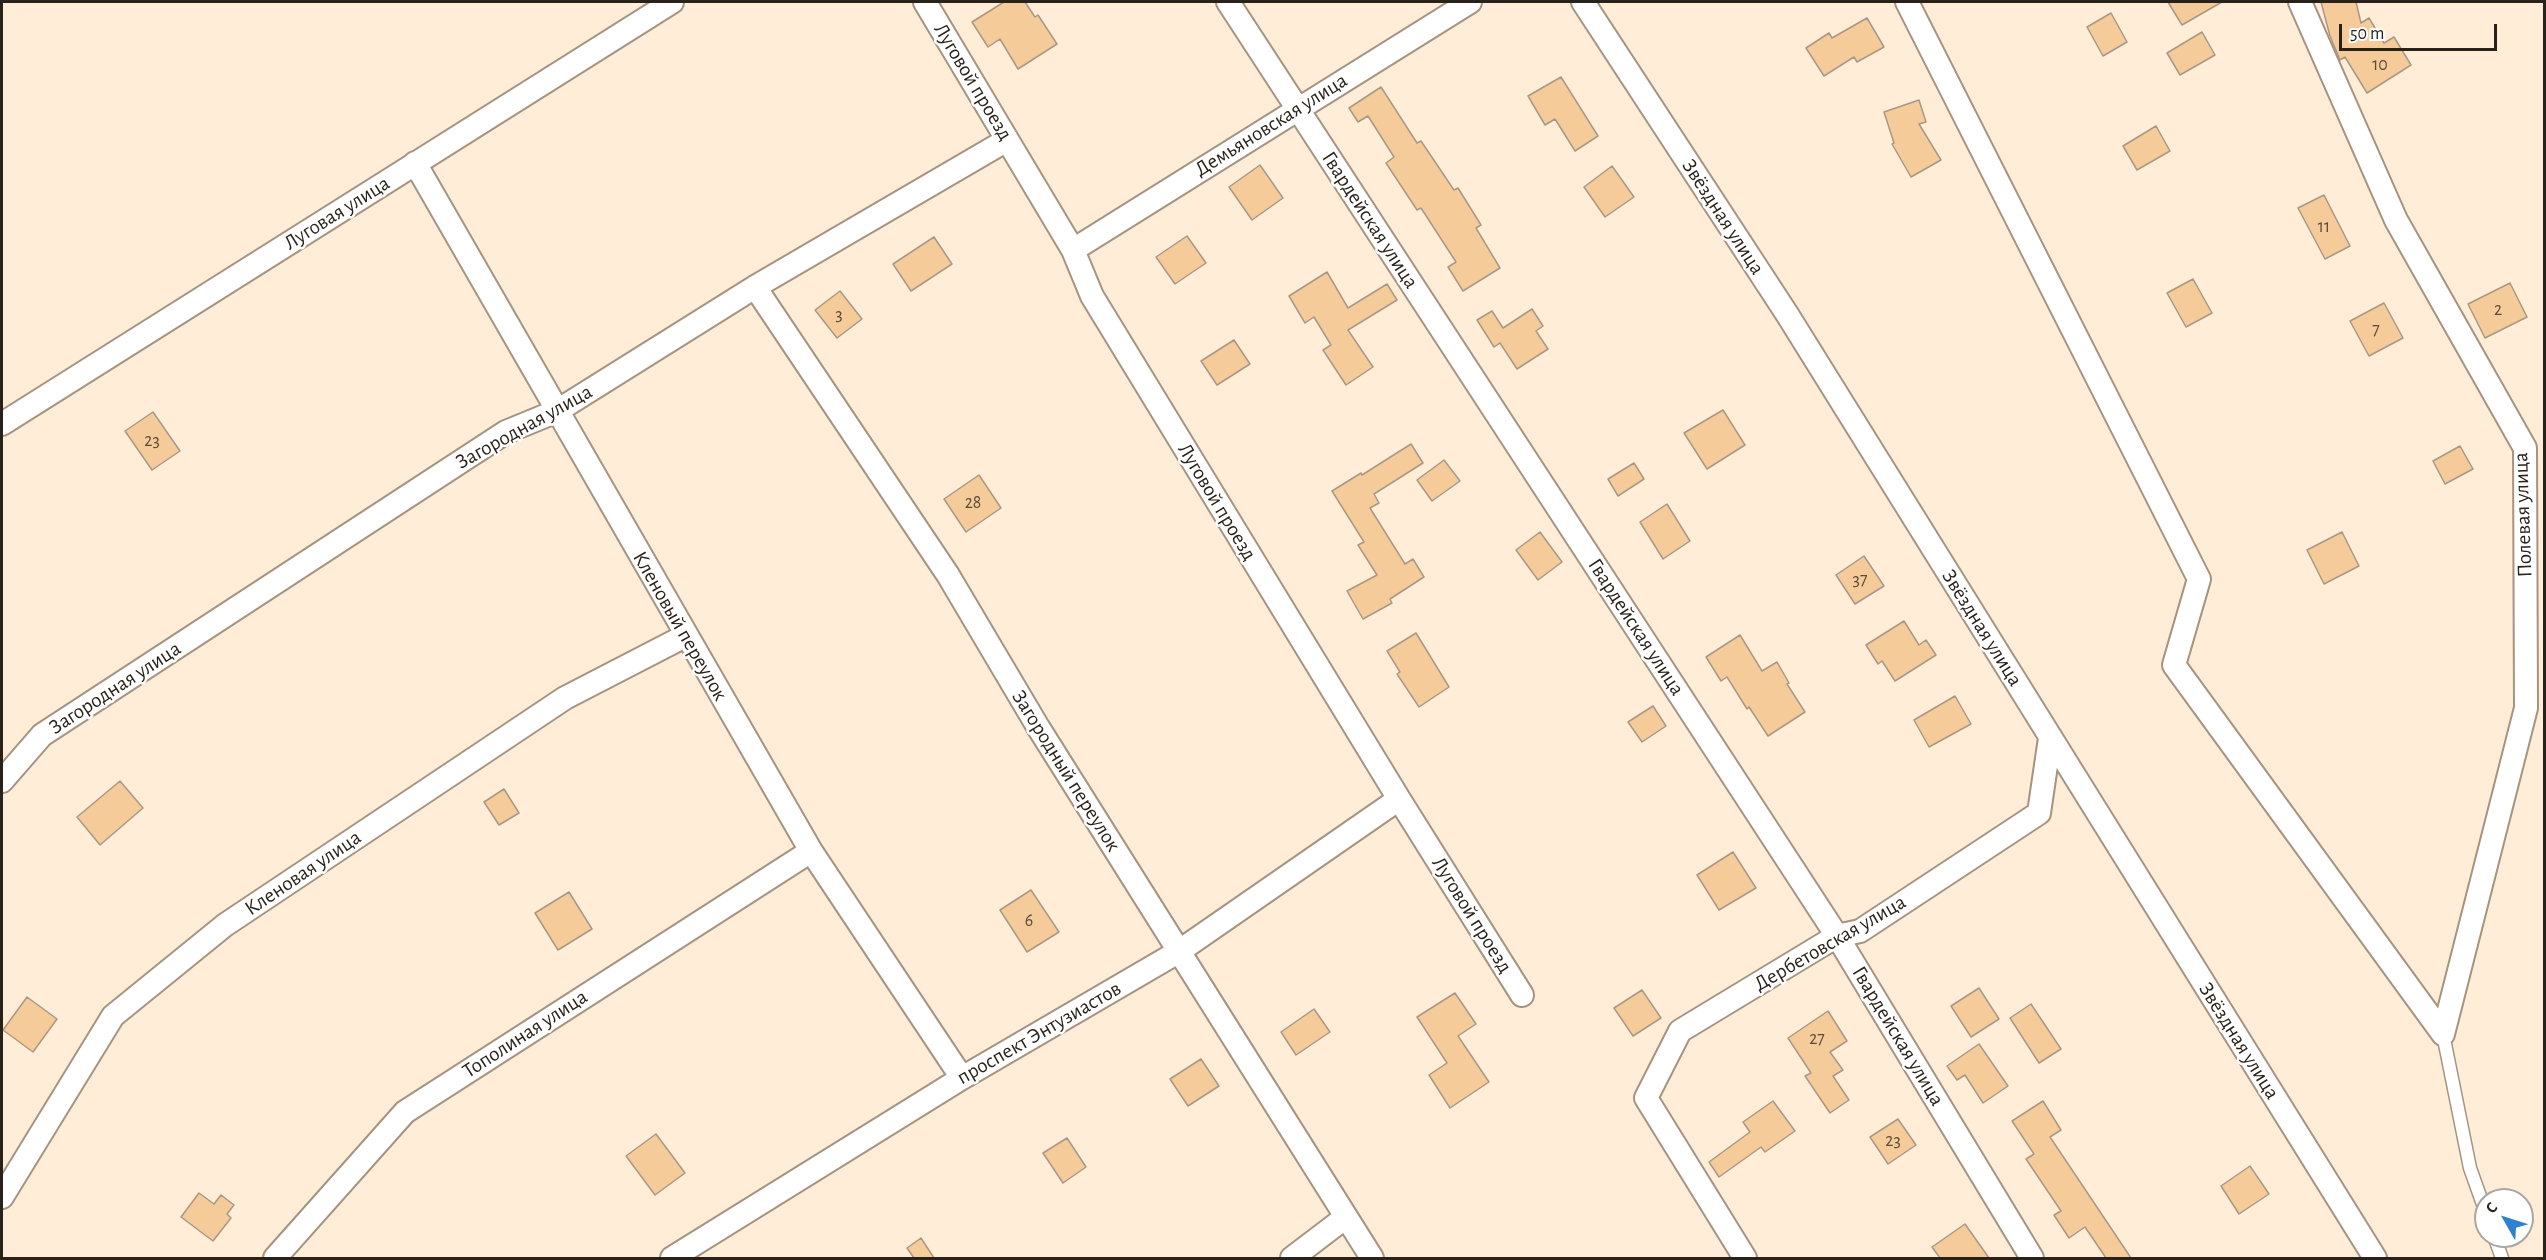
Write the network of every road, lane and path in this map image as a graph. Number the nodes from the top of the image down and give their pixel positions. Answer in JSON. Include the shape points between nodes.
{"nodes":[{"id":1,"x":672,"y":2,"type":"edge"},
{"id":2,"x":925,"y":2,"type":"edge"},
{"id":3,"x":1228,"y":2,"type":"edge"},
{"id":4,"x":1470,"y":2,"type":"edge"},
{"id":5,"x":1583,"y":2,"type":"edge"},
{"id":6,"x":1907,"y":2,"type":"edge"},
{"id":7,"x":2300,"y":2,"type":"edge"},
{"id":8,"x":1297,"y":108,"type":"junction"},
{"id":9,"x":1007,"y":140,"type":"junction"},
{"id":10,"x":415,"y":163,"type":"junction"},
{"id":11,"x":1072,"y":250,"type":"junction"},
{"id":12,"x":755,"y":287,"type":"junction"},
{"id":13,"x":557,"y":411,"type":"junction"},
{"id":14,"x":2,"y":424,"type":"edge"},
{"id":15,"x":685,"y":636,"type":"junction"},
{"id":16,"x":2050,"y":738,"type":"junction"},
{"id":17,"x":2,"y":781,"type":"edge"},
{"id":18,"x":1399,"y":799,"type":"junction"},
{"id":19,"x":811,"y":851,"type":"junction"},
{"id":20,"x":1837,"y":936,"type":"junction"},
{"id":21,"x":1178,"y":952,"type":"junction"},
{"id":22,"x":1522,"y":994,"type":"dead end"},
{"id":23,"x":2443,"y":1034,"type":"junction"},
{"id":24,"x":962,"y":1078,"type":"junction"},
{"id":25,"x":2477,"y":1188,"type":"edge"},
{"id":26,"x":2,"y":1197,"type":"edge"},
{"id":27,"x":1346,"y":1217,"type":"junction"},
{"id":28,"x":275,"y":1258,"type":"edge"},
{"id":29,"x":672,"y":1258,"type":"edge"},
{"id":30,"x":1292,"y":1258,"type":"edge"},
{"id":31,"x":1372,"y":1258,"type":"edge"},
{"id":32,"x":1745,"y":1258,"type":"edge"},
{"id":33,"x":2032,"y":1258,"type":"edge"},
{"id":34,"x":2374,"y":1258,"type":"edge"}],
"edges":[{"from":1,"to":10,"type":"street","name":"Луговая улица"},
{"from":2,"to":9,"type":"street","name":"Луговой проезд"},
{"from":3,"to":8,"type":"street","name":"Гвардейская улица"},
{"from":4,"to":8,"type":"street","name":"Демьяновская улица"},
{"from":5,"to":16,"type":"street","name":"Звёздная улица","via":[[1787,314]]},
{"from":6,"to":23,"type":"street","via":[[2199,579],[2174,665]]},
{"from":7,"to":23,"type":"street","name":"Полевая улица","via":[[2396,220],[2525,448],[2526,708]]},
{"from":8,"to":11,"type":"street","name":"Демьяновская улица"},
{"from":8,"to":20,"type":"street","name":"Гвардейская улица"},
{"from":9,"to":11,"type":"street","name":"Луговой проезд"},
{"from":9,"to":12,"type":"street","name":"Загородная улица"},
{"from":10,"to":13,"type":"street","name":"Кленовый переулок"},
{"from":10,"to":14,"type":"street","name":"Луговая улица"},
{"from":11,"to":18,"type":"street","name":"Луговой проезд","via":[[1092,297]]},
{"from":12,"to":13,"type":"street","name":"Загородная улица"},
{"from":12,"to":21,"type":"street","name":"Загородный переулок","via":[[948,575]]},
{"from":13,"to":15,"type":"street","name":"Кленовый переулок"},
{"from":13,"to":17,"type":"street","name":"Загородная улица","via":[[506,432],[42,735]]},
{"from":15,"to":19,"type":"street","name":"Кленовый переулок"},
{"from":15,"to":26,"type":"street","name":"Кленовая улица","via":[[565,698],[225,925],[113,1016]]},
{"from":16,"to":20,"type":"street","name":"Дербетовская улица","via":[[2039,813],[1860,932]]},
{"from":16,"to":34,"type":"street","name":"Звёздная улица"},
{"from":18,"to":21,"type":"street","name":"проспект Энтузиастов"},
{"from":18,"to":22,"type":"street","name":"Луговой проезд"},
{"from":19,"to":24,"type":"street","name":"Кленовый переулок"},
{"from":19,"to":28,"type":"street","name":"Тополиная улица","via":[[405,1112]]},
{"from":20,"to":32,"type":"street","name":"Дербетовская улица","via":[[1680,1031],[1646,1098]]},
{"from":20,"to":33,"type":"street","name":"Гвардейская улица"},
{"from":21,"to":24,"type":"street","name":"проспект Энтузиастов"},
{"from":21,"to":27,"type":"street","name":"Загородный переулок"},
{"from":23,"to":25,"type":"lane"},
{"from":24,"to":29,"type":"street","name":"проспект Энтузиастов"},
{"from":27,"to":30,"type":"street"},
{"from":27,"to":31,"type":"street","name":"Загородный переулок"}]}
